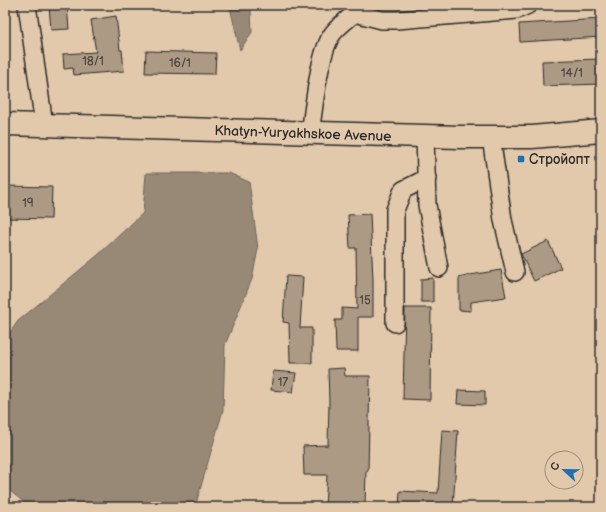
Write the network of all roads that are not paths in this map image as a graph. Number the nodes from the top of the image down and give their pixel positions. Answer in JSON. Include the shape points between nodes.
{"nodes":[{"id":1,"x":26,"y":5,"type":"edge"},
{"id":2,"x":528,"y":5,"type":"edge"},
{"id":3,"x":355,"y":9,"type":"edge"},
{"id":4,"x":5,"y":124,"type":"edge"},
{"id":5,"x":44,"y":125,"type":"junction"},
{"id":6,"x":601,"y":131,"type":"edge"},
{"id":7,"x":310,"y":133,"type":"junction"},
{"id":8,"x":425,"y":136,"type":"junction"},
{"id":9,"x":491,"y":137,"type":"junction"},
{"id":10,"x":427,"y":178,"type":"junction"},
{"id":11,"x":439,"y":268,"type":"dead end"},
{"id":12,"x":515,"y":272,"type":"dead end"},
{"id":13,"x":395,"y":323,"type":"dead end"}],
"edges":[{"from":1,"to":5,"type":"street"},
{"from":2,"to":3,"type":"street","via":[[517,10],[398,20],[382,20]]},
{"from":3,"to":7,"type":"street","via":[[326,45]]},
{"from":4,"to":5,"type":"main road","name":"Khatyn-Yuryakhskoe Avenue"},
{"from":5,"to":7,"type":"main road","name":"Khatyn-Yuryakhskoe Avenue"},
{"from":6,"to":9,"type":"main road","name":"Khatyn-Yuryakhskoe Avenue","via":[[532,137]]},
{"from":7,"to":8,"type":"main road","name":"Khatyn-Yuryakhskoe Avenue"},
{"from":8,"to":9,"type":"main road","name":"Khatyn-Yuryakhskoe Avenue"},
{"from":8,"to":10,"type":"street"},
{"from":9,"to":12,"type":"street","via":[[503,220]]},
{"from":10,"to":11,"type":"street","via":[[427,205]]},
{"from":10,"to":13,"type":"street","via":[[403,190],[395,210]]}]}
